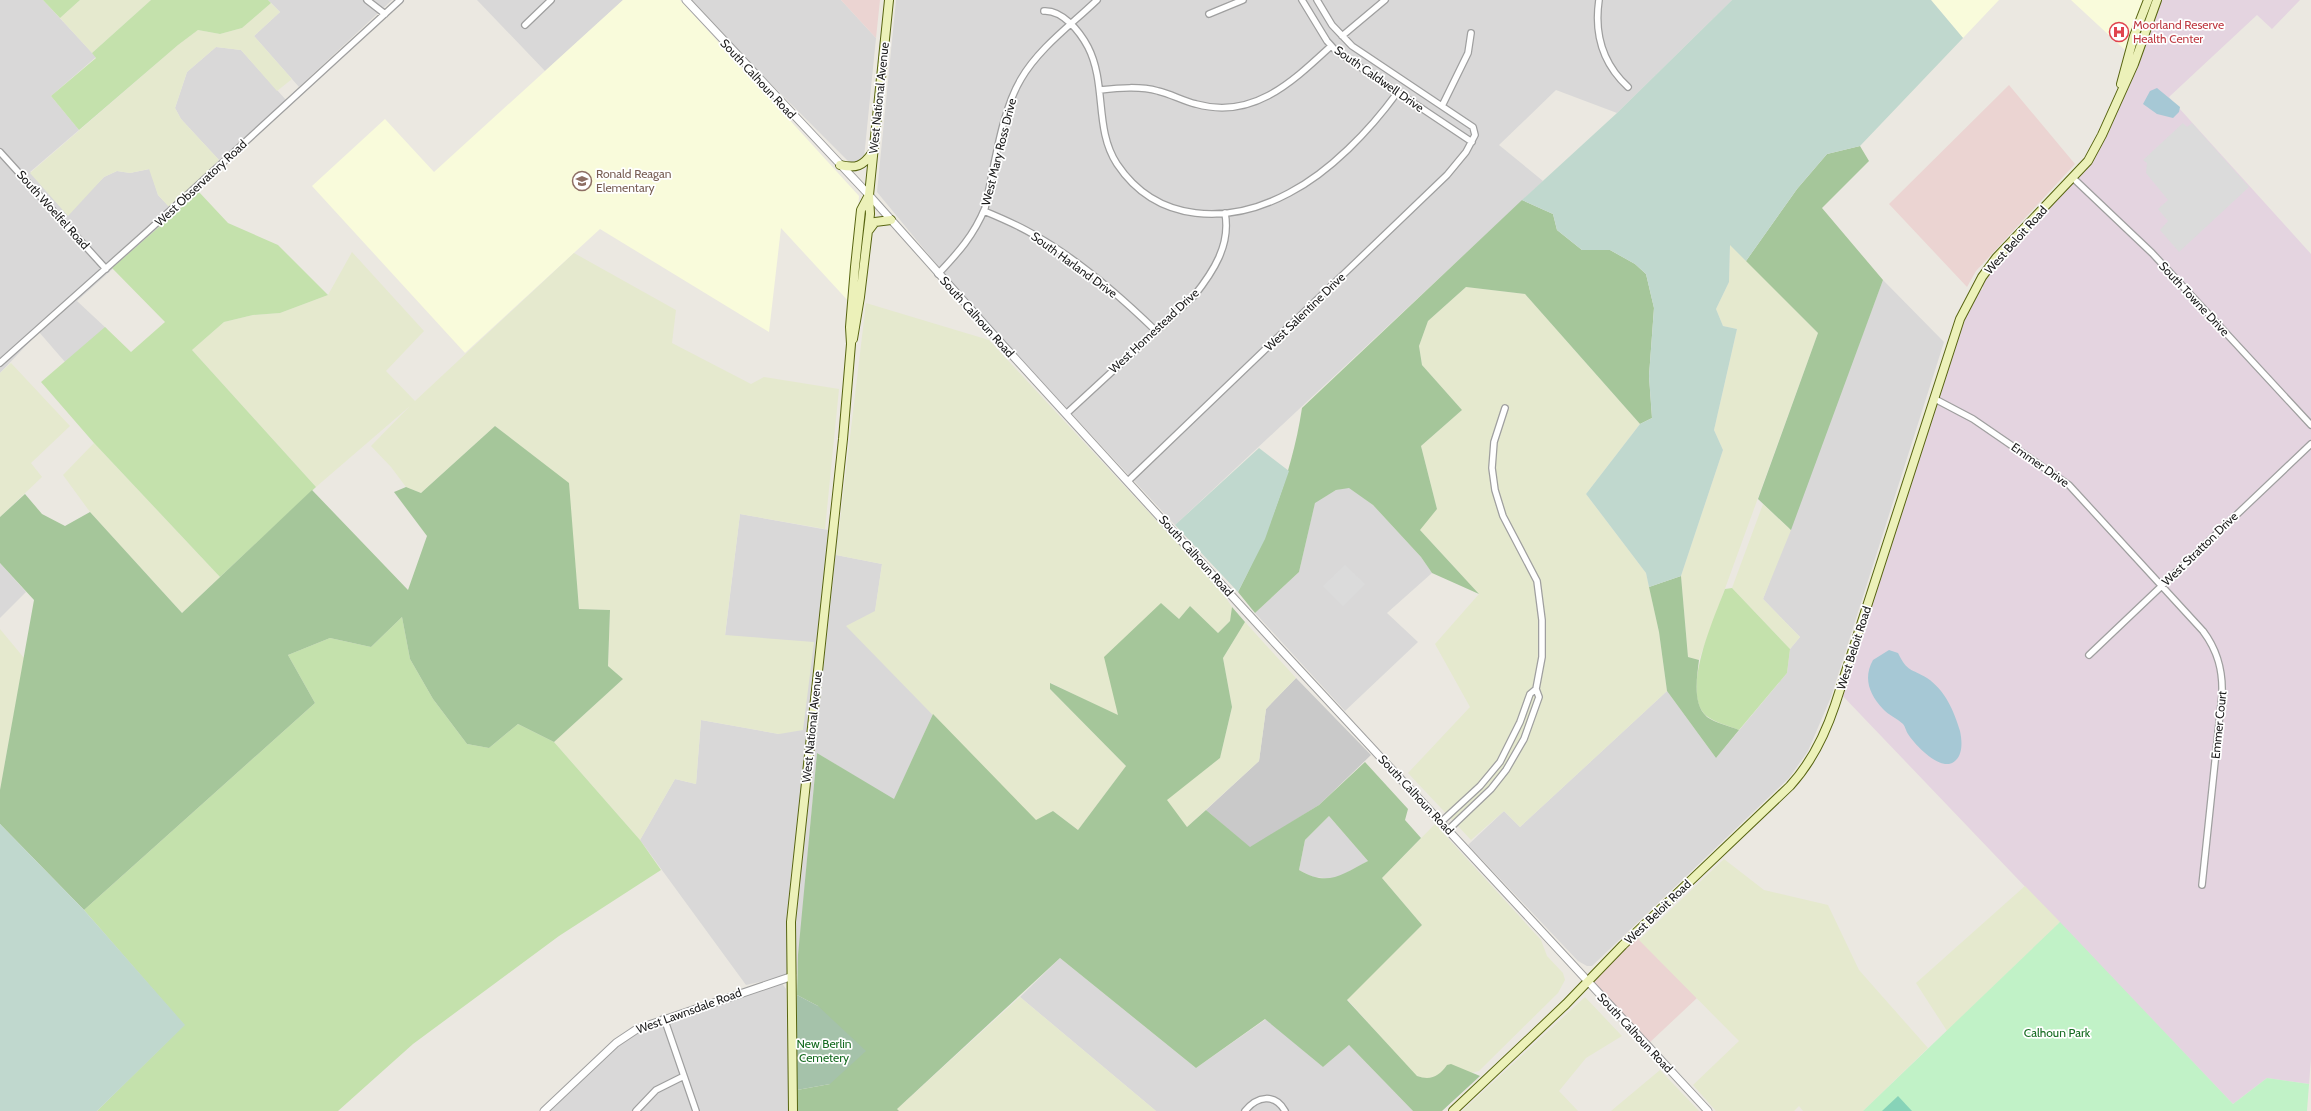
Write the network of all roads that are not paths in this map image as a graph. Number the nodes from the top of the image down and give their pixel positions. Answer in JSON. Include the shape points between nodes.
{"nodes":[{"id":1,"x":367,"y":0,"type":"edge"},
{"id":2,"x":400,"y":0,"type":"edge"},
{"id":3,"x":551,"y":0,"type":"edge"},
{"id":4,"x":686,"y":0,"type":"edge"},
{"id":5,"x":889,"y":0,"type":"edge"},
{"id":6,"x":1097,"y":0,"type":"edge"},
{"id":7,"x":1243,"y":0,"type":"edge"},
{"id":8,"x":1302,"y":0,"type":"edge"},
{"id":9,"x":1318,"y":0,"type":"edge"},
{"id":10,"x":1385,"y":0,"type":"edge"},
{"id":11,"x":1599,"y":0,"type":"edge"},
{"id":12,"x":2148,"y":0,"type":"edge"},
{"id":13,"x":2157,"y":0,"type":"edge"},
{"id":14,"x":1044,"y":11,"type":"dead end"},
{"id":15,"x":384,"y":14,"type":"junction"},
{"id":16,"x":1209,"y":14,"type":"dead end"},
{"id":17,"x":525,"y":25,"type":"dead end"},
{"id":18,"x":1071,"y":25,"type":"junction"},
{"id":19,"x":1471,"y":34,"type":"dead end"},
{"id":20,"x":1342,"y":36,"type":"junction"},
{"id":21,"x":1332,"y":46,"type":"junction"},
{"id":22,"x":1628,"y":87,"type":"dead end"},
{"id":23,"x":1100,"y":90,"type":"junction"},
{"id":24,"x":1396,"y":93,"type":"junction"},
{"id":25,"x":2118,"y":96,"type":"junction"},
{"id":26,"x":1442,"y":106,"type":"junction"},
{"id":27,"x":1475,"y":137,"type":"joint"},
{"id":28,"x":1472,"y":142,"type":"junction"},
{"id":29,"x":0,"y":152,"type":"edge"},
{"id":30,"x":873,"y":152,"type":"junction"},
{"id":31,"x":840,"y":165,"type":"junction"},
{"id":32,"x":2073,"y":178,"type":"junction"},
{"id":33,"x":869,"y":196,"type":"junction"},
{"id":34,"x":984,"y":211,"type":"junction"},
{"id":35,"x":1225,"y":213,"type":"junction"},
{"id":36,"x":891,"y":220,"type":"junction"},
{"id":37,"x":867,"y":234,"type":"junction"},
{"id":38,"x":106,"y":269,"type":"junction"},
{"id":39,"x":938,"y":274,"type":"junction"},
{"id":40,"x":1156,"y":331,"type":"junction"},
{"id":41,"x":851,"y":344,"type":"junction"},
{"id":42,"x":0,"y":363,"type":"edge"},
{"id":43,"x":1935,"y":399,"type":"junction"},
{"id":44,"x":1505,"y":408,"type":"dead end"},
{"id":45,"x":1066,"y":414,"type":"junction"},
{"id":46,"x":2311,"y":425,"type":"edge"},
{"id":47,"x":2311,"y":444,"type":"edge"},
{"id":48,"x":1128,"y":481,"type":"junction"},
{"id":49,"x":2162,"y":586,"type":"junction"},
{"id":50,"x":2090,"y":654,"type":"dead end"},
{"id":51,"x":1536,"y":689,"type":"junction"},
{"id":52,"x":1518,"y":727,"type":"junction"},
{"id":53,"x":1527,"y":731,"type":"junction"},
{"id":54,"x":1498,"y":764,"type":"junction"},
{"id":55,"x":1506,"y":770,"type":"junction"},
{"id":56,"x":1441,"y":822,"type":"junction"},
{"id":57,"x":1448,"y":830,"type":"junction"},
{"id":58,"x":2202,"y":885,"type":"dead end"},
{"id":59,"x":790,"y":978,"type":"junction"},
{"id":60,"x":1588,"y":981,"type":"junction"},
{"id":61,"x":664,"y":1018,"type":"junction"},
{"id":62,"x":684,"y":1076,"type":"junction"},
{"id":63,"x":544,"y":1111,"type":"edge"},
{"id":64,"x":636,"y":1111,"type":"edge"},
{"id":65,"x":696,"y":1111,"type":"edge"},
{"id":66,"x":793,"y":1111,"type":"edge"},
{"id":67,"x":1246,"y":1111,"type":"edge"},
{"id":68,"x":1285,"y":1111,"type":"edge"},
{"id":69,"x":1453,"y":1111,"type":"edge"},
{"id":70,"x":1708,"y":1111,"type":"edge"}],
"edges":[{"from":1,"to":15,"type":"street"},
{"from":2,"to":15,"type":"street","name":"West Observatory Road"},
{"from":3,"to":17,"type":"street"},
{"from":4,"to":31,"type":"street","name":"South Calhoun Road"},
{"from":5,"to":30,"type":"main road","name":"West National Avenue"},
{"from":6,"to":18,"type":"street","name":"West Mary Ross Drive"},
{"from":7,"to":16,"type":"street"},
{"from":8,"to":21,"type":"street","name":"South Caldwell Drive"},
{"from":9,"to":20,"type":"street","name":"South Caldwell Drive","via":[[1332,25]]},
{"from":10,"to":20,"type":"street"},
{"from":11,"to":22,"type":"street","via":[[1598,26],[1601,47],[1609,64]]},
{"from":12,"to":25,"type":"main road","name":"West Beloit Road","via":[[2134,36]]},
{"from":13,"to":25,"type":"main road","name":"West Beloit Road","via":[[2134,64]]},
{"from":14,"to":18,"type":"street","via":[[1057,13]]},
{"from":15,"to":38,"type":"street","name":"West Observatory Road"},
{"from":18,"to":23,"type":"street","via":[[1088,46],[1095,62]]},
{"from":18,"to":34,"type":"street","name":"West Mary Ross Drive","via":[[1031,64],[1015,89]]},
{"from":19,"to":26,"type":"street","via":[[1468,53]]},
{"from":20,"to":26,"type":"street","name":"South Caldwell Drive","via":[[1369,58]]},
{"from":21,"to":23,"type":"street","via":[[1271,95],[1250,105],[1233,109],[1195,104],[1158,90]]},
{"from":21,"to":24,"type":"street","name":"South Caldwell Drive"},
{"from":23,"to":35,"type":"street","via":[[1104,129],[1109,147],[1116,162],[1139,190],[1168,207],[1186,212]]},
{"from":24,"to":28,"type":"street","name":"South Caldwell Drive"},
{"from":24,"to":35,"type":"street","via":[[1358,138],[1312,179],[1267,204]]},
{"from":25,"to":32,"type":"main road","name":"West Beloit Road","via":[[2096,147]]},
{"from":26,"to":27,"type":"street","name":"South Caldwell Drive","via":[[1474,127]]},
{"from":27,"to":28,"type":"street","name":"West Salentine Drive"},
{"from":28,"to":48,"type":"street","name":"West Salentine Drive","via":[[1447,175]]},
{"from":29,"to":38,"type":"street","name":"South Woelfel Road"},
{"from":30,"to":31,"type":"main road","via":[[859,167]]},
{"from":30,"to":33,"type":"main road","name":"West National Avenue"},
{"from":31,"to":33,"type":"street","name":"South Calhoun Road"},
{"from":32,"to":43,"type":"main road","name":"West Beloit Road","via":[[1982,277],[1960,319]]},
{"from":32,"to":46,"type":"street","name":"South Towne Drive","via":[[2152,253]]},
{"from":33,"to":36,"type":"street","name":"South Calhoun Road"},
{"from":33,"to":37,"type":"main road","name":"West National Avenue"},
{"from":33,"to":41,"type":"main road","name":"West National Avenue","via":[[861,210],[850,324]]},
{"from":34,"to":39,"type":"street","name":"West Mary Ross Drive","via":[[969,241]]},
{"from":34,"to":40,"type":"street","name":"South Harland Drive","via":[[1037,236],[1129,306]]},
{"from":35,"to":40,"type":"street","name":"West Homestead Drive","via":[[1225,237],[1216,266],[1194,296]]},
{"from":36,"to":37,"type":"main road","via":[[875,222]]},
{"from":36,"to":39,"type":"street","name":"South Calhoun Road"},
{"from":37,"to":41,"type":"main road","name":"West National Avenue","via":[[860,297]]},
{"from":38,"to":42,"type":"street","name":"West Observatory Road"},
{"from":39,"to":45,"type":"street","name":"South Calhoun Road"},
{"from":40,"to":45,"type":"street","name":"West Homestead Drive"},
{"from":41,"to":59,"type":"main road","name":"West National Avenue","via":[[792,908]]},
{"from":43,"to":49,"type":"street","name":"Emmer Drive","via":[[1967,416],[2060,476]]},
{"from":43,"to":60,"type":"main road","name":"West Beloit Road","via":[[1866,614],[1835,705],[1815,753],[1790,786]]},
{"from":44,"to":51,"type":"street","via":[[1494,442],[1492,468],[1503,516],[1537,582],[1542,620],[1542,657]]},
{"from":45,"to":48,"type":"street","name":"South Calhoun Road"},
{"from":47,"to":49,"type":"street","name":"West Stratton Drive"},
{"from":48,"to":56,"type":"street","name":"South Calhoun Road"},
{"from":49,"to":50,"type":"street","name":"West Stratton Drive"},
{"from":49,"to":58,"type":"street","name":"Emmer Court","via":[[2209,638],[2218,657],[2222,676]]},
{"from":51,"to":52,"type":"street","via":[[1530,694]]},
{"from":51,"to":53,"type":"street","via":[[1539,697]]},
{"from":52,"to":53,"type":"street"},
{"from":52,"to":54,"type":"street"},
{"from":53,"to":55,"type":"street"},
{"from":54,"to":55,"type":"street"},
{"from":54,"to":56,"type":"street","via":[[1480,786]]},
{"from":55,"to":57,"type":"street","via":[[1491,789]]},
{"from":56,"to":57,"type":"street","name":"South Calhoun Road"},
{"from":57,"to":60,"type":"street","name":"South Calhoun Road"},
{"from":59,"to":61,"type":"street","name":"West Lawnsdale Road"},
{"from":59,"to":66,"type":"main road","name":"West National Avenue"},
{"from":60,"to":69,"type":"main road","name":"West Beloit Road"},
{"from":60,"to":70,"type":"street","name":"South Calhoun Road"},
{"from":61,"to":62,"type":"street"},
{"from":61,"to":63,"type":"street","name":"West Lawnsdale Road","via":[[637,1029],[616,1043]]},
{"from":62,"to":64,"type":"street","via":[[656,1090]]},
{"from":62,"to":65,"type":"street"},
{"from":67,"to":68,"type":"street","via":[[1257,1100],[1267,1097],[1276,1100]]}]}
